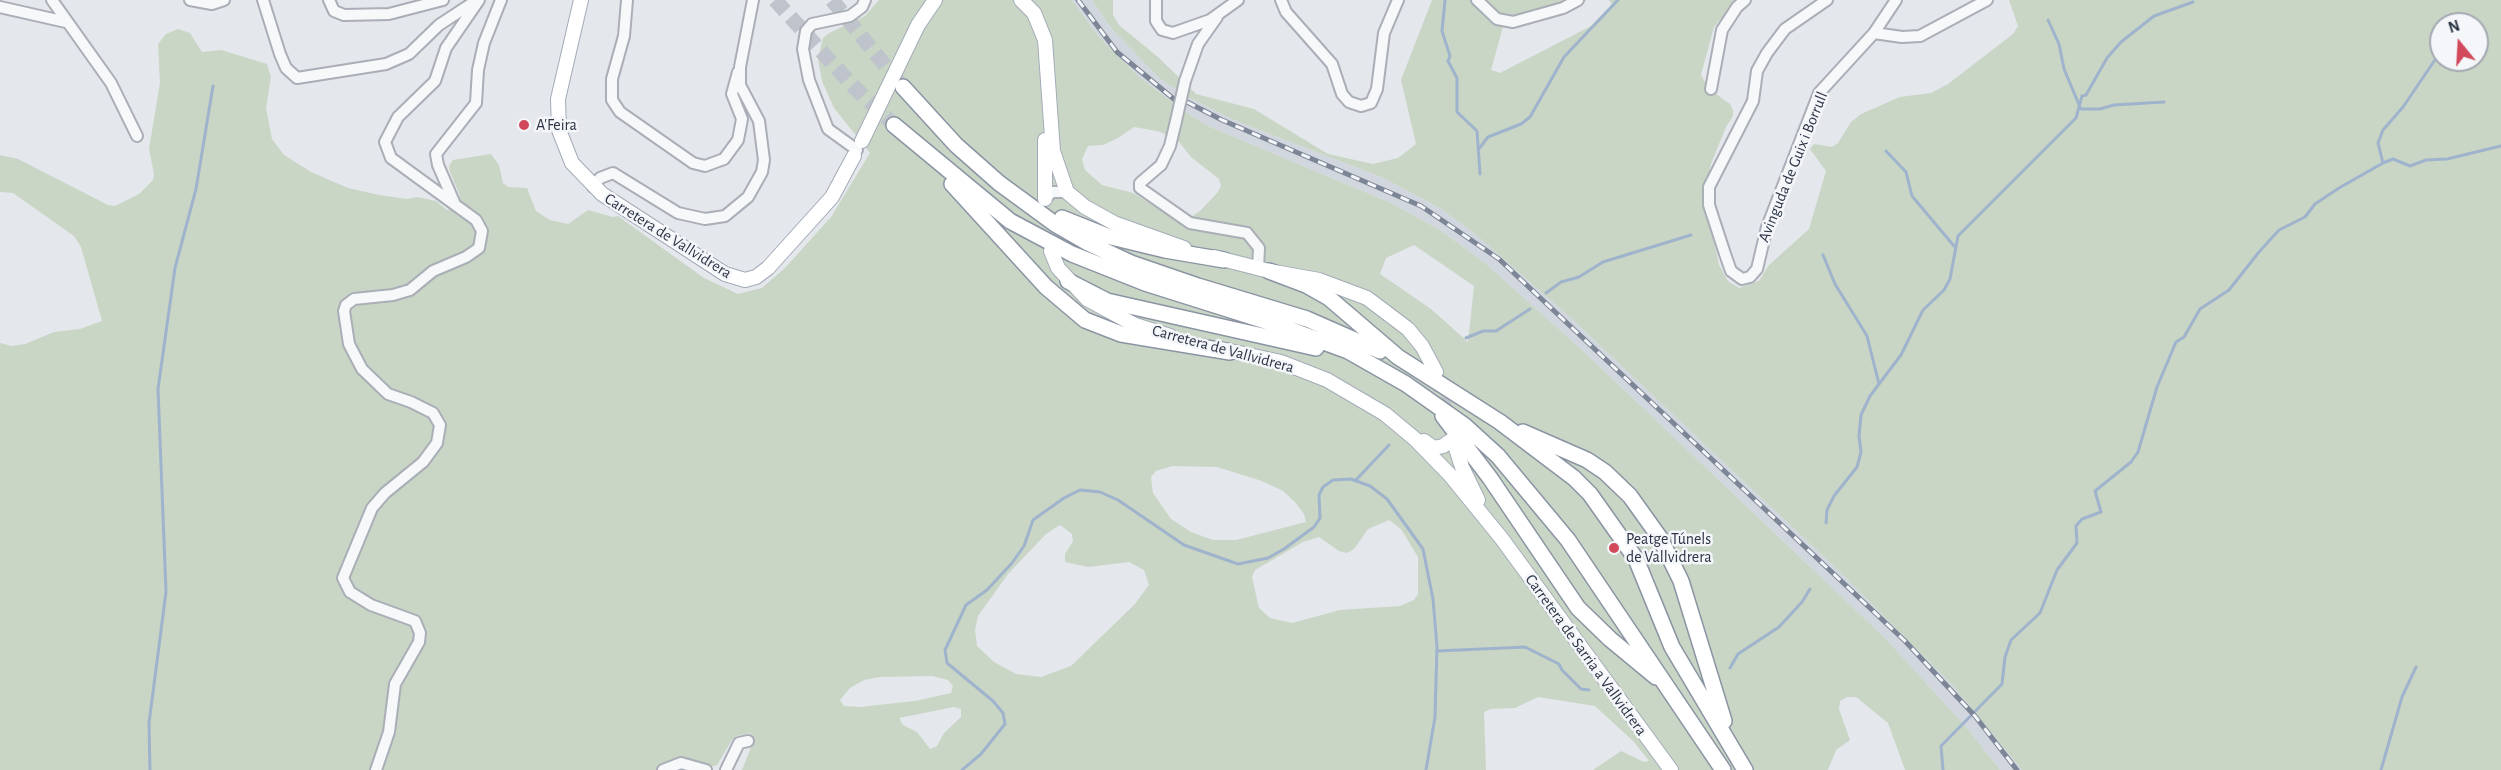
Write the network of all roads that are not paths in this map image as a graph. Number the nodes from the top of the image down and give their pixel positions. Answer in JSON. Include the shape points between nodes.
{"nodes":[{"id":1,"x":52,"y":0,"type":"edge"},
{"id":2,"x":190,"y":0,"type":"edge"},
{"id":3,"x":224,"y":0,"type":"edge"},
{"id":4,"x":263,"y":0,"type":"edge"},
{"id":5,"x":328,"y":0,"type":"edge"},
{"id":6,"x":443,"y":0,"type":"edge"},
{"id":7,"x":478,"y":0,"type":"edge"},
{"id":8,"x":501,"y":0,"type":"edge"},
{"id":9,"x":581,"y":0,"type":"edge"},
{"id":10,"x":627,"y":0,"type":"edge"},
{"id":11,"x":753,"y":0,"type":"edge"},
{"id":12,"x":865,"y":0,"type":"edge"},
{"id":13,"x":935,"y":0,"type":"edge"},
{"id":14,"x":1021,"y":0,"type":"edge"},
{"id":15,"x":1156,"y":0,"type":"edge"},
{"id":16,"x":1238,"y":0,"type":"edge"},
{"id":17,"x":1281,"y":0,"type":"edge"},
{"id":18,"x":1398,"y":0,"type":"edge"},
{"id":19,"x":1477,"y":0,"type":"edge"},
{"id":20,"x":1578,"y":0,"type":"edge"},
{"id":21,"x":1745,"y":0,"type":"edge"},
{"id":22,"x":1827,"y":0,"type":"edge"},
{"id":23,"x":1896,"y":0,"type":"edge"},
{"id":24,"x":1987,"y":0,"type":"edge"},
{"id":25,"x":0,"y":7,"type":"edge"},
{"id":26,"x":1219,"y":14,"type":"junction"},
{"id":27,"x":66,"y":22,"type":"junction"},
{"id":28,"x":1874,"y":33,"type":"junction"},
{"id":29,"x":740,"y":67,"type":"junction"},
{"id":30,"x":903,"y":87,"type":"tunnel mouth"},
{"id":31,"x":1711,"y":89,"type":"dead end"},
{"id":32,"x":1048,"y":102,"type":"junction"},
{"id":33,"x":894,"y":125,"type":"tunnel mouth"},
{"id":34,"x":938,"y":126,"type":"junction"},
{"id":35,"x":137,"y":136,"type":"dead end"},
{"id":36,"x":858,"y":149,"type":"junction"},
{"id":37,"x":922,"y":150,"type":"junction"},
{"id":38,"x":593,"y":188,"type":"junction"},
{"id":39,"x":1067,"y":192,"type":"junction"},
{"id":40,"x":1045,"y":199,"type":"joint"},
{"id":41,"x":454,"y":202,"type":"junction"},
{"id":42,"x":1051,"y":251,"type":"dead end"},
{"id":43,"x":1224,"y":260,"type":"junction"},
{"id":44,"x":1263,"y":270,"type":"junction"},
{"id":45,"x":1068,"y":281,"type":"junction"},
{"id":46,"x":1230,"y":352,"type":"junction"},
{"id":47,"x":1412,"y":367,"type":"junction"},
{"id":48,"x":1436,"y":372,"type":"tunnel mouth"},
{"id":49,"x":1406,"y":384,"type":"junction"},
{"id":50,"x":1430,"y":400,"type":"junction"},
{"id":51,"x":1500,"y":422,"type":"junction"},
{"id":52,"x":1402,"y":427,"type":"junction"},
{"id":53,"x":1502,"y":539,"type":"junction"},
{"id":54,"x":1672,"y":692,"type":"junction"},
{"id":55,"x":748,"y":741,"type":"dead end"},
{"id":56,"x":1744,"y":769,"type":"edge"},
{"id":57,"x":376,"y":770,"type":"edge"},
{"id":58,"x":663,"y":770,"type":"edge"},
{"id":59,"x":706,"y":770,"type":"edge"},
{"id":60,"x":726,"y":770,"type":"edge"},
{"id":61,"x":1671,"y":770,"type":"edge"},
{"id":62,"x":1723,"y":770,"type":"edge"}],
"edges":[{"from":1,"to":27,"type":"street"},
{"from":2,"to":3,"type":"street","via":[[212,4]]},
{"from":4,"to":7,"type":"street","via":[[286,68],[297,78],[386,64],[409,54],[439,26]]},
{"from":5,"to":6,"type":"street","via":[[334,11],[344,15],[389,14]]},
{"from":7,"to":41,"type":"street","via":[[446,48],[435,81],[398,117],[385,142],[391,158]]},
{"from":8,"to":41,"type":"street","via":[[484,43],[476,103],[436,154]]},
{"from":9,"to":38,"type":"main road","name":"Carretera de Vallvidrera","via":[[561,80],[557,114],[561,138],[572,163]]},
{"from":10,"to":29,"type":"street","via":[[612,100],[620,112],[693,162],[705,166],[724,159],[738,140],[742,119],[732,94]]},
{"from":11,"to":29,"type":"street"},
{"from":12,"to":36,"type":"street","via":[[862,8],[850,16],[812,24],[806,31],[803,49],[809,80],[828,129]]},
{"from":13,"to":36,"type":"main road","name":"Carretera de Vallvidrera","via":[[918,25]]},
{"from":14,"to":32,"type":"main road","via":[[1034,13],[1045,40]]},
{"from":15,"to":26,"type":"street","via":[[1156,21],[1162,30],[1173,33]]},
{"from":16,"to":26,"type":"street"},
{"from":17,"to":18,"type":"street","via":[[1286,12],[1332,64],[1342,94],[1349,102],[1361,106],[1371,103],[1377,89],[1384,33]]},
{"from":19,"to":20,"type":"street","via":[[1497,19],[1513,22]]},
{"from":21,"to":31,"type":"street","via":[[1722,30]]},
{"from":22,"to":28,"type":"street","name":"Avinguda de Guix i Borrull","via":[[1785,29],[1767,53],[1757,71],[1753,101],[1709,187],[1709,205],[1728,263],[1731,271],[1742,279],[1757,269],[1767,227],[1819,93]]},
{"from":23,"to":28,"type":"street","name":"Avinguda de Guix i Borrull"},
{"from":24,"to":28,"type":"street","via":[[1920,36],[1902,38]]},
{"from":25,"to":27,"type":"street"},
{"from":26,"to":44,"type":"street","bridge":true,"via":[[1198,44],[1170,146],[1161,165],[1140,183],[1140,188],[1190,223],[1247,234],[1259,248]]},
{"from":27,"to":35,"type":"street","via":[[111,83]]},
{"from":29,"to":38,"type":"street","via":[[743,93],[759,121],[764,160],[756,183],[734,210],[715,218],[687,217],[613,173],[600,178]]},
{"from":30,"to":34,"type":"highway"},
{"from":32,"to":39,"type":"main road","via":[[1056,165]]},
{"from":32,"to":40,"type":"main road"},
{"from":33,"to":37,"type":"highway"},
{"from":34,"to":43,"type":"highway","via":[[1062,218],[1107,236]]},
{"from":34,"to":47,"type":"highway","via":[[1014,196],[1088,243],[1198,286],[1307,319]]},
{"from":36,"to":38,"type":"main road","name":"Carretera de Vallvidrera","via":[[822,210],[768,267],[745,280],[725,274]]},
{"from":37,"to":46,"type":"highway","via":[[1046,287],[1085,320],[1121,334]]},
{"from":37,"to":49,"type":"highway","via":[[1010,220],[1072,254],[1145,283],[1348,351]]},
{"from":39,"to":40,"type":"street","via":[[1052,192]]},
{"from":39,"to":43,"type":"main road","via":[[1114,223]]},
{"from":41,"to":57,"type":"street","via":[[476,220],[482,231],[479,248],[433,271],[410,290],[354,299],[344,311],[349,344],[362,369],[388,394],[428,409],[440,425],[436,443],[423,462],[372,508],[343,578],[350,592],[371,605],[415,621],[420,633],[396,684],[389,732]]},
{"from":42,"to":45,"type":"main road","name":"Carretera de Vallvidrera"},
{"from":43,"to":44,"type":"main road"},
{"from":44,"to":47,"type":"highway","via":[[1323,294]]},
{"from":44,"to":48,"type":"main road","via":[[1332,284],[1383,307],[1415,337]]},
{"from":45,"to":46,"type":"main road","name":"Carretera de Vallvidrera","via":[[1087,299],[1136,325]]},
{"from":45,"to":49,"type":"highway","via":[[1107,301],[1327,351]]},
{"from":46,"to":52,"type":"main road","name":"Carretera de Vallvidrera","via":[[1281,362],[1311,373],[1360,397]]},
{"from":47,"to":51,"type":"highway"},
{"from":49,"to":50,"type":"highway"},
{"from":50,"to":54,"type":"highway","via":[[1490,478],[1578,608]]},
{"from":50,"to":54,"type":"highway","via":[[1481,439],[1529,491],[1588,567]]},
{"from":51,"to":56,"type":"highway","via":[[1574,478],[1625,541],[1645,578],[1672,647]]},
{"from":51,"to":56,"type":"highway","via":[[1587,460],[1605,472],[1630,496],[1656,531],[1675,565],[1711,686]]},
{"from":52,"to":53,"type":"main road","name":"Carretera de Vallvidrera","via":[[1428,451]]},
{"from":52,"to":53,"type":"main road","via":[[1434,448],[1453,439],[1470,487]]},
{"from":53,"to":61,"type":"main road","name":"Carretera de Sarria a Vallvidrera"},
{"from":54,"to":62,"type":"highway"},
{"from":55,"to":60,"type":"street","via":[[739,743]]},
{"from":58,"to":59,"type":"street","via":[[681,763]]}]}
